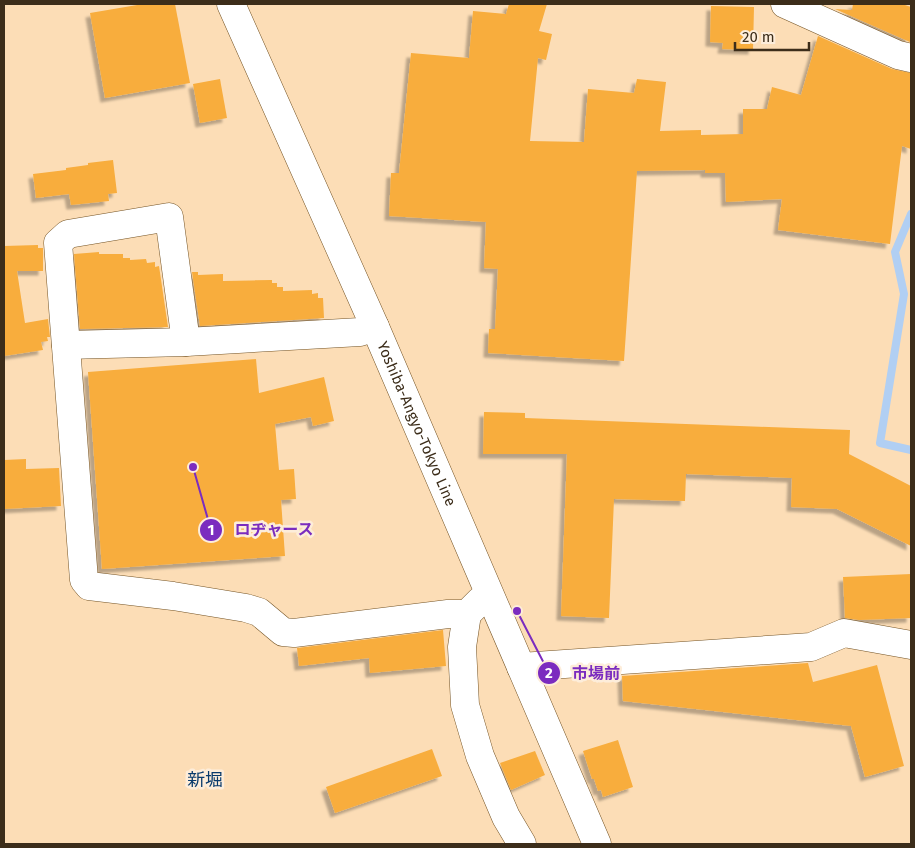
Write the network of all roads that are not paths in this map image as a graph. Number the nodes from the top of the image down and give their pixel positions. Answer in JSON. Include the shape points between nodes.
{"nodes":[{"id":1,"x":232,"y":4,"type":"edge"},
{"id":2,"x":785,"y":4,"type":"edge"},
{"id":3,"x":911,"y":58,"type":"edge"},
{"id":4,"x":375,"y":327,"type":"junction"},
{"id":5,"x":186,"y":342,"type":"junction"},
{"id":6,"x":66,"y":345,"type":"junction"},
{"id":7,"x":489,"y":593,"type":"junction"},
{"id":8,"x":467,"y":614,"type":"junction"},
{"id":9,"x":911,"y":645,"type":"edge"},
{"id":10,"x":521,"y":667,"type":"junction"},
{"id":11,"x":522,"y":844,"type":"edge"},
{"id":12,"x":596,"y":844,"type":"edge"}],
"edges":[{"from":1,"to":4,"type":"street","name":"Yoshiba-Angyo-Tokyo Line"},
{"from":2,"to":3,"type":"street"},
{"from":4,"to":5,"type":"street","via":[[360,332]]},
{"from":4,"to":7,"type":"street","name":"Yoshiba-Angyo-Tokyo Line"},
{"from":5,"to":6,"type":"street"},
{"from":5,"to":6,"type":"street","via":[[170,217],[68,234],[58,243]]},
{"from":6,"to":8,"type":"street","via":[[84,580],[89,586],[246,608],[259,612],[283,632],[294,633]]},
{"from":7,"to":8,"type":"street"},
{"from":7,"to":10,"type":"street","name":"Yoshiba-Angyo-Tokyo Line"},
{"from":8,"to":11,"type":"street","via":[[462,647],[465,705],[480,756],[506,817]]},
{"from":9,"to":10,"type":"street","via":[[844,633],[811,647]]},
{"from":10,"to":12,"type":"street","name":"Yoshiba-Angyo-Tokyo Line"}]}
